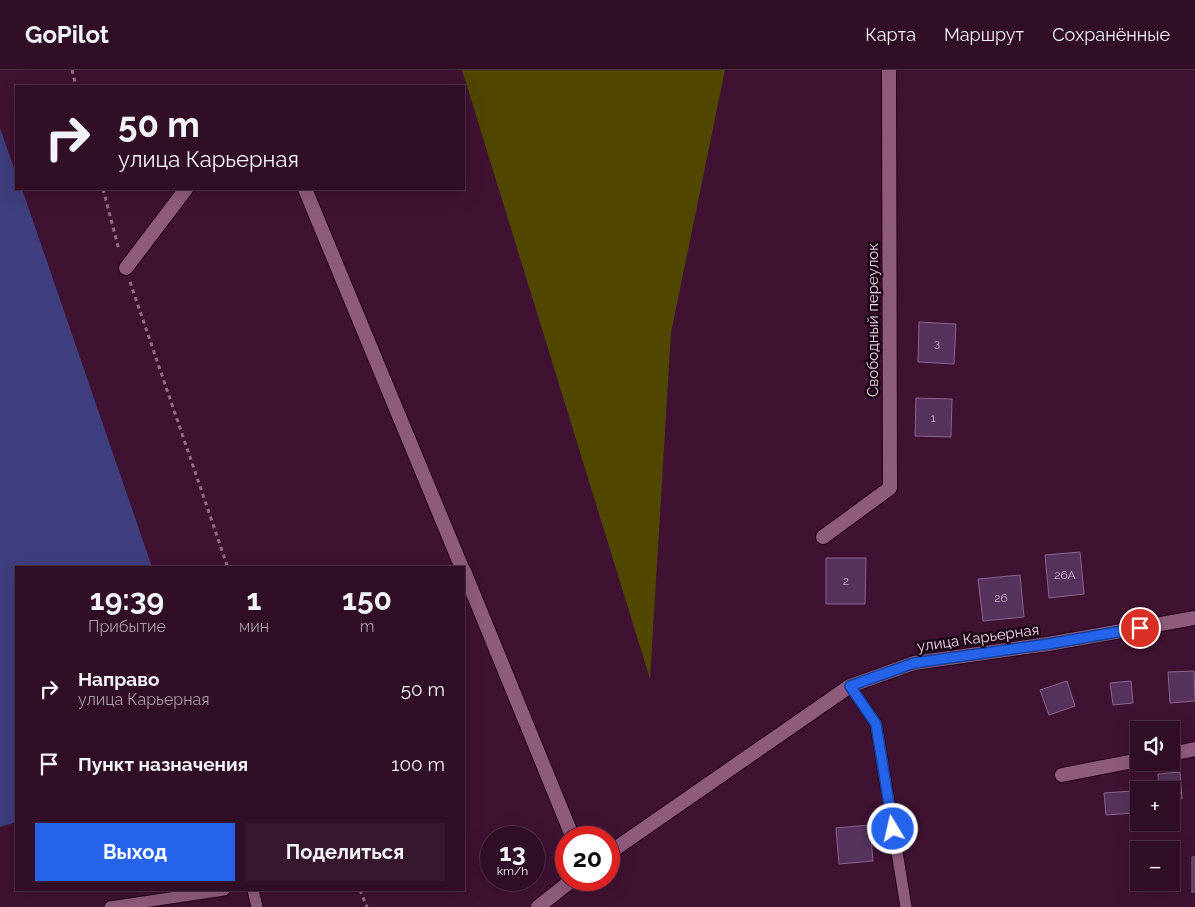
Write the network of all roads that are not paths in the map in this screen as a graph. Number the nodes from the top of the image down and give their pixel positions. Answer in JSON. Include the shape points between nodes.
{"nodes":[{"id":1,"x":890,"y":70,"type":"edge"},
{"id":2,"x":185,"y":190,"type":"edge"},
{"id":3,"x":304,"y":190,"type":"edge"},
{"id":4,"x":126,"y":268,"type":"road end"},
{"id":5,"x":823,"y":537,"type":"dead end"},
{"id":6,"x":461,"y":566,"type":"edge"},
{"id":7,"x":465,"y":573,"type":"edge"},
{"id":8,"x":1195,"y":618,"type":"edge"},
{"id":9,"x":850,"y":686,"type":"junction"},
{"id":10,"x":1195,"y":749,"type":"edge"},
{"id":11,"x":1180,"y":752,"type":"edge"},
{"id":12,"x":1130,"y":762,"type":"edge"},
{"id":13,"x":1062,"y":775,"type":"dead end"},
{"id":14,"x":568,"y":826,"type":"edge"},
{"id":15,"x":620,"y":845,"type":"edge"},
{"id":16,"x":217,"y":891,"type":"edge"},
{"id":17,"x":253,"y":891,"type":"edge"},
{"id":18,"x":558,"y":891,"type":"edge"},
{"id":19,"x":110,"y":907,"type":"edge"},
{"id":20,"x":257,"y":907,"type":"edge"},
{"id":21,"x":538,"y":907,"type":"edge"},
{"id":22,"x":906,"y":907,"type":"edge"}],
"edges":[{"from":1,"to":5,"type":"street","name":"Свободный переулок","via":[[890,488]]},
{"from":2,"to":4,"type":"street"},
{"from":3,"to":6,"type":"street"},
{"from":7,"to":14,"type":"street"},
{"from":8,"to":9,"type":"street","name":"улица Карьерная","via":[[914,663]]},
{"from":9,"to":15,"type":"street","name":"улица Карьерная"},
{"from":9,"to":22,"type":"lane","via":[[876,724]]},
{"from":10,"to":11,"type":"street"},
{"from":12,"to":13,"type":"street"},
{"from":16,"to":19,"type":"lane"},
{"from":17,"to":20,"type":"lane"},
{"from":18,"to":21,"type":"street"}]}
